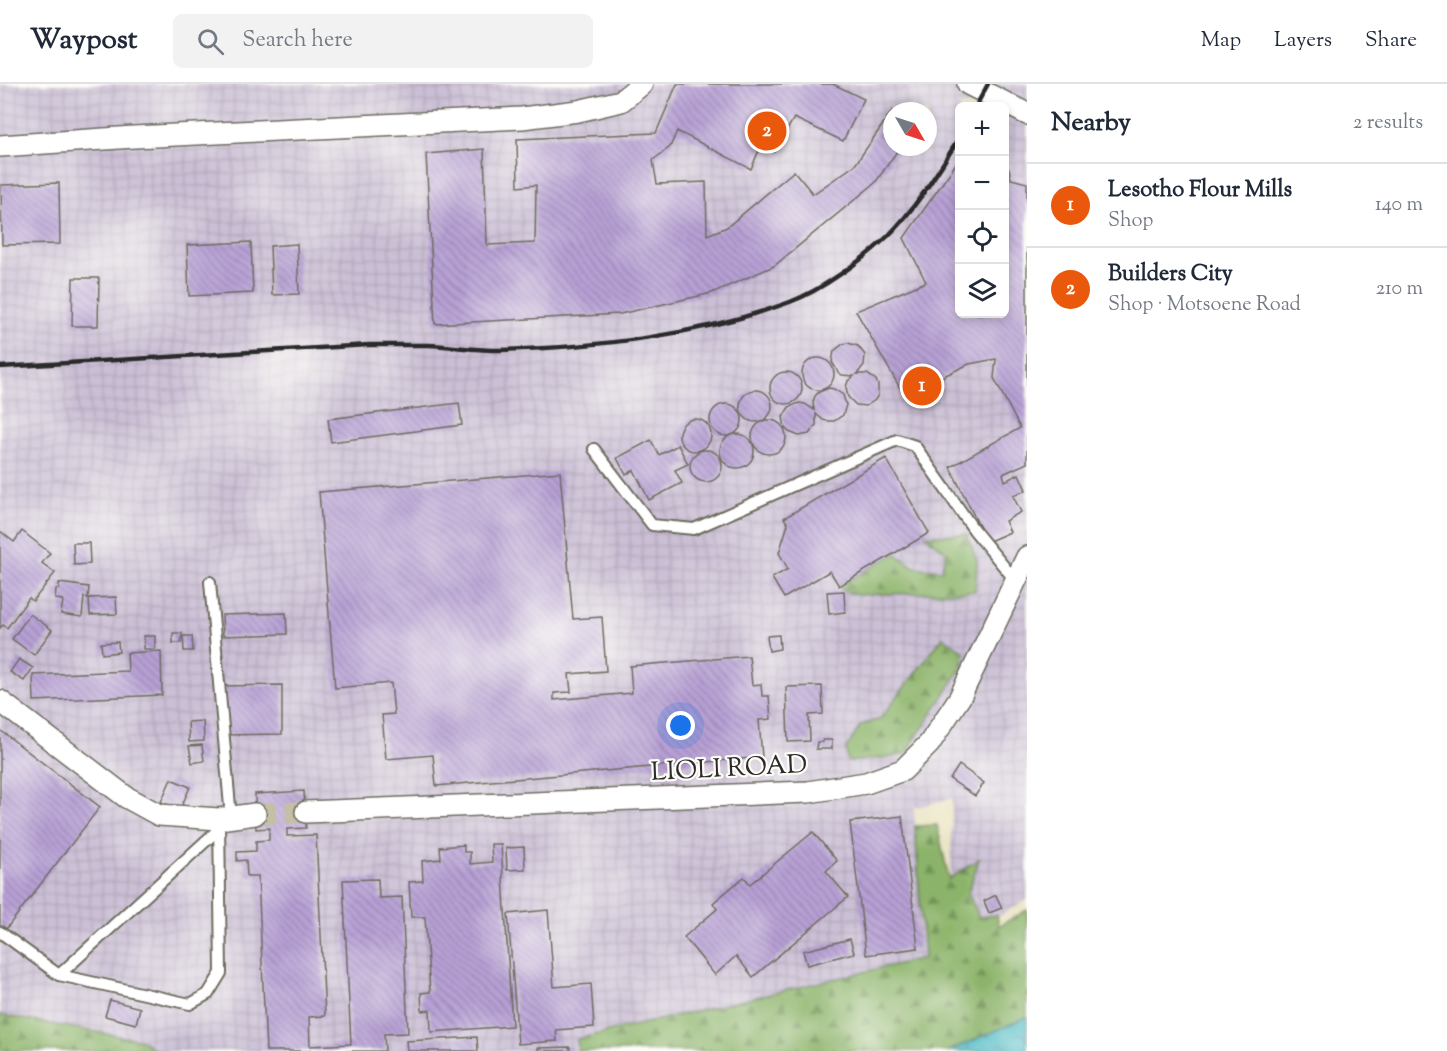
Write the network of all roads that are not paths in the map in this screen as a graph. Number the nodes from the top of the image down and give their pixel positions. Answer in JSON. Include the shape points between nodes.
{"nodes":[{"id":1,"x":642,"y":84,"type":"edge"},
{"id":2,"x":968,"y":84,"type":"edge"},
{"id":3,"x":1027,"y":114,"type":"edge"},
{"id":4,"x":0,"y":146,"type":"edge"},
{"id":5,"x":594,"y":449,"type":"dead end"},
{"id":6,"x":1027,"y":557,"type":"edge"},
{"id":7,"x":1015,"y":580,"type":"junction"},
{"id":8,"x":210,"y":582,"type":"dead end"},
{"id":9,"x":0,"y":701,"type":"edge"},
{"id":10,"x":306,"y":812,"type":"tunnel mouth"},
{"id":11,"x":255,"y":814,"type":"tunnel mouth"},
{"id":12,"x":223,"y":822,"type":"junction"},
{"id":13,"x":0,"y":933,"type":"edge"},
{"id":14,"x":59,"y":975,"type":"junction"}],
"edges":[{"from":1,"to":4,"type":"street","via":[[621,101],[522,118]]},
{"from":2,"to":3,"type":"street"},
{"from":5,"to":7,"type":"lane","via":[[652,525],[694,529],[897,440],[915,446]]},
{"from":6,"to":7,"type":"street","name":"LIOLI ROAD"},
{"from":7,"to":10,"type":"street","name":"LIOLI ROAD","via":[[960,697],[929,744],[903,770],[866,783],[808,792]]},
{"from":8,"to":12,"type":"lane"},
{"from":9,"to":12,"type":"street","via":[[126,797],[159,815]]},
{"from":11,"to":12,"type":"street"},
{"from":12,"to":14,"type":"lane"},
{"from":12,"to":14,"type":"lane","via":[[221,973],[208,993],[190,1004]]},
{"from":13,"to":14,"type":"lane"}]}
